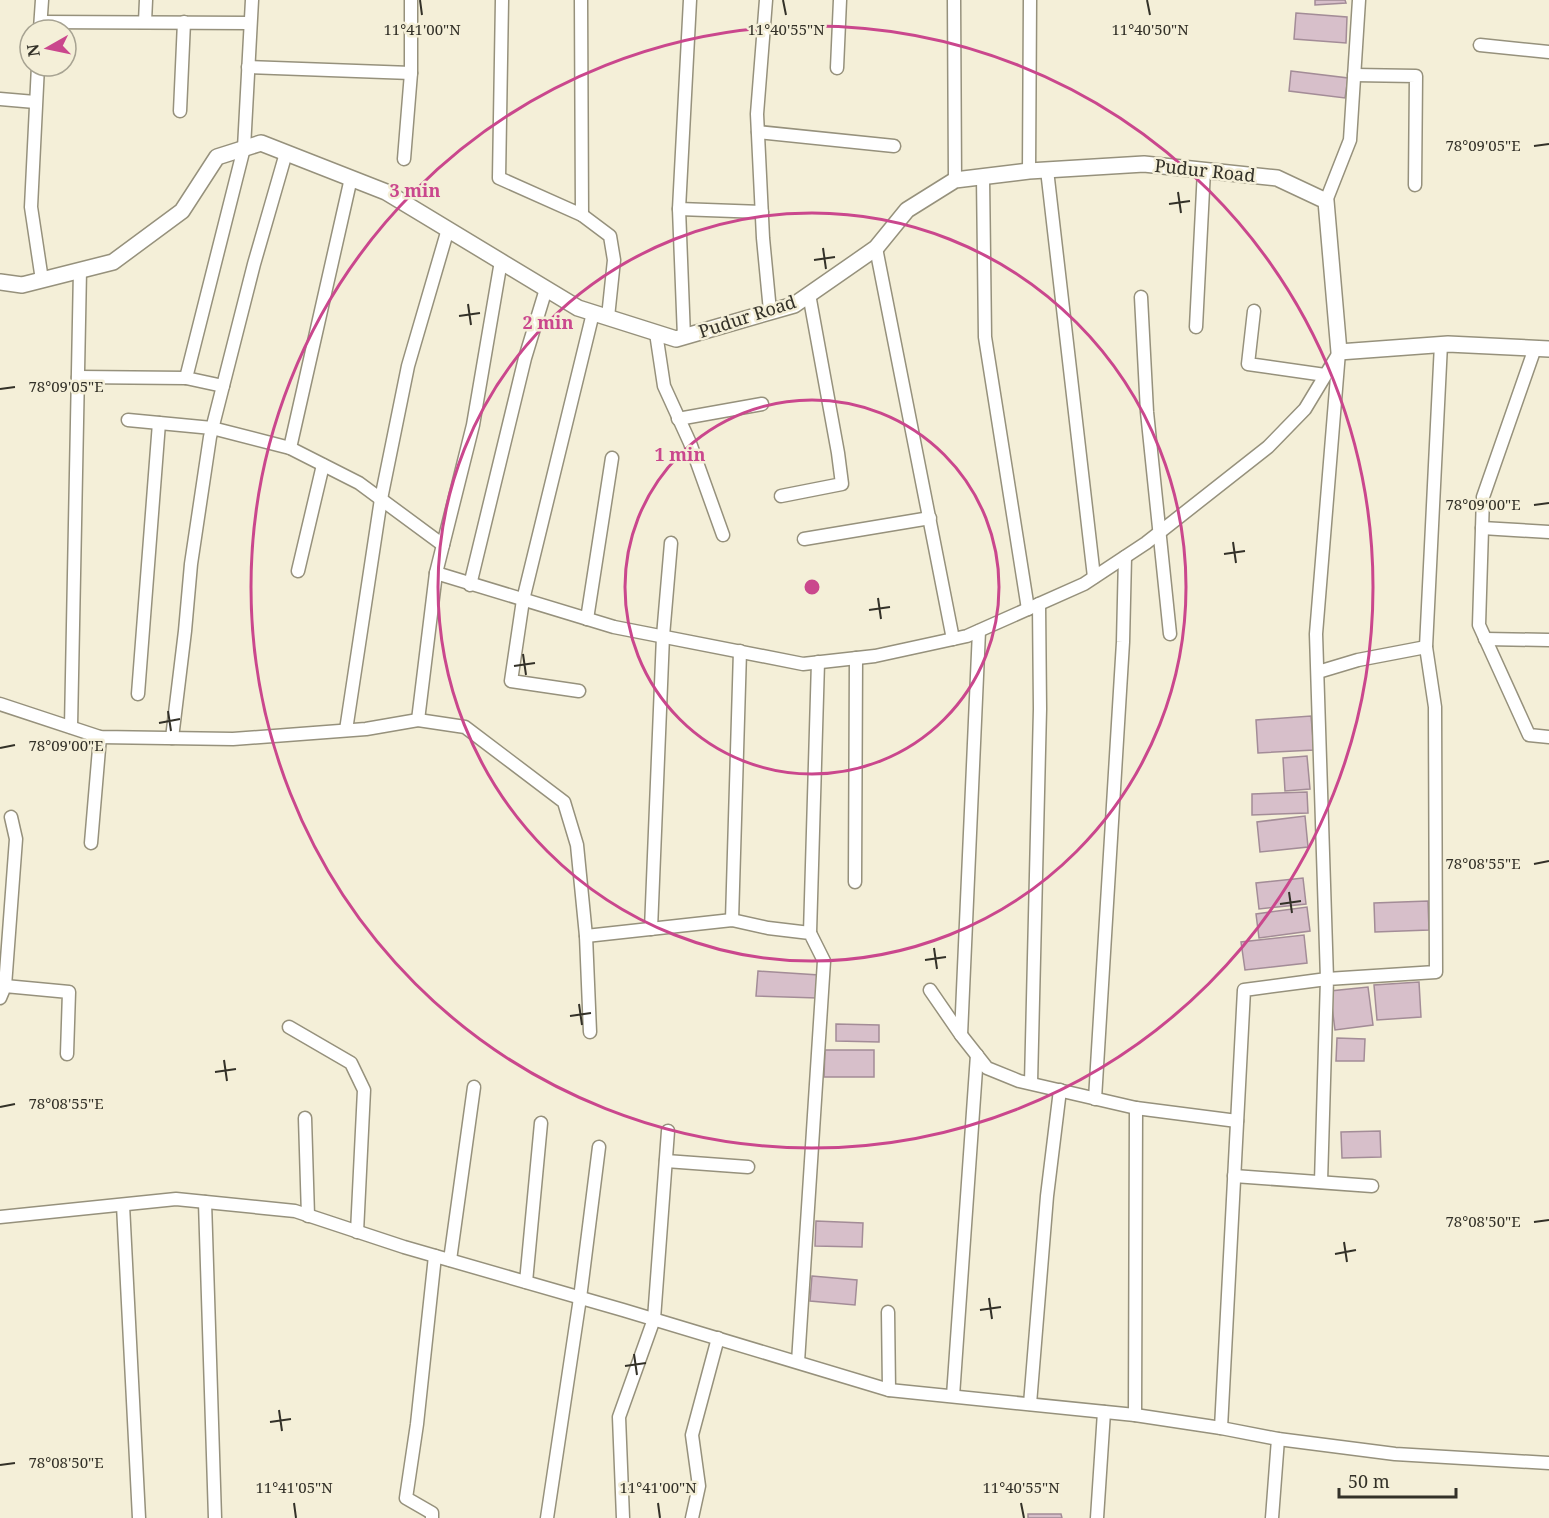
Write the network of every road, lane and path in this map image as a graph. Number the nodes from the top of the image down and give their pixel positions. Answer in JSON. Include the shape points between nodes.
{"nodes":[{"id":1,"x":42,"y":0,"type":"edge"},
{"id":2,"x":146,"y":0,"type":"edge"},
{"id":3,"x":252,"y":0,"type":"edge"},
{"id":4,"x":411,"y":0,"type":"edge"},
{"id":5,"x":502,"y":0,"type":"edge"},
{"id":6,"x":581,"y":0,"type":"edge"},
{"id":7,"x":690,"y":0,"type":"edge"},
{"id":8,"x":766,"y":0,"type":"edge"},
{"id":9,"x":840,"y":0,"type":"edge"},
{"id":10,"x":954,"y":0,"type":"edge"},
{"id":11,"x":1030,"y":0,"type":"edge"},
{"id":12,"x":1359,"y":0,"type":"edge"},
{"id":13,"x":41,"y":18,"type":"edge"},
{"id":14,"x":145,"y":22,"type":"junction"},
{"id":15,"x":184,"y":22,"type":"junction"},
{"id":16,"x":250,"y":23,"type":"junction"},
{"id":17,"x":78,"y":25,"type":"edge"},
{"id":18,"x":1480,"y":45,"type":"dead end"},
{"id":19,"x":1549,"y":52,"type":"edge"},
{"id":20,"x":248,"y":67,"type":"junction"},
{"id":21,"x":837,"y":68,"type":"dead end"},
{"id":22,"x":411,"y":73,"type":"junction"},
{"id":23,"x":1354,"y":75,"type":"junction"},
{"id":24,"x":37,"y":78,"type":"edge"},
{"id":25,"x":0,"y":99,"type":"edge"},
{"id":26,"x":35,"y":102,"type":"junction"},
{"id":27,"x":180,"y":111,"type":"dead end"},
{"id":28,"x":758,"y":132,"type":"junction"},
{"id":29,"x":894,"y":146,"type":"dead end"},
{"id":30,"x":244,"y":148,"type":"junction"},
{"id":31,"x":286,"y":153,"type":"junction"},
{"id":32,"x":404,"y":159,"type":"dead end"},
{"id":33,"x":1047,"y":170,"type":"junction"},
{"id":34,"x":1204,"y":170,"type":"junction"},
{"id":35,"x":1029,"y":171,"type":"junction"},
{"id":36,"x":983,"y":177,"type":"junction"},
{"id":37,"x":351,"y":178,"type":"junction"},
{"id":38,"x":955,"y":180,"type":"junction"},
{"id":39,"x":1416,"y":185,"type":"dead end"},
{"id":40,"x":1326,"y":201,"type":"junction"},
{"id":41,"x":679,"y":209,"type":"junction"},
{"id":42,"x":762,"y":212,"type":"junction"},
{"id":43,"x":582,"y":215,"type":"junction"},
{"id":44,"x":448,"y":229,"type":"junction"},
{"id":45,"x":876,"y":248,"type":"junction"},
{"id":46,"x":501,"y":261,"type":"junction"},
{"id":47,"x":80,"y":270,"type":"junction"},
{"id":48,"x":42,"y":280,"type":"junction"},
{"id":49,"x":0,"y":282,"type":"edge"},
{"id":50,"x":546,"y":289,"type":"junction"},
{"id":51,"x":809,"y":294,"type":"junction"},
{"id":52,"x":1141,"y":297,"type":"dead end"},
{"id":53,"x":770,"y":311,"type":"junction"},
{"id":54,"x":1254,"y":311,"type":"dead end"},
{"id":55,"x":600,"y":315,"type":"junction"},
{"id":56,"x":1196,"y":327,"type":"dead end"},
{"id":57,"x":656,"y":333,"type":"junction"},
{"id":58,"x":684,"y":337,"type":"junction"},
{"id":59,"x":1441,"y":344,"type":"junction"},
{"id":60,"x":1542,"y":348,"type":"edge"},
{"id":61,"x":1339,"y":352,"type":"junction"},
{"id":62,"x":1325,"y":375,"type":"junction"},
{"id":63,"x":78,"y":377,"type":"junction"},
{"id":64,"x":186,"y":378,"type":"junction"},
{"id":65,"x":223,"y":386,"type":"junction"},
{"id":66,"x":762,"y":404,"type":"dead end"},
{"id":67,"x":678,"y":418,"type":"junction"},
{"id":68,"x":128,"y":420,"type":"dead end"},
{"id":69,"x":159,"y":423,"type":"junction"},
{"id":70,"x":212,"y":428,"type":"junction"},
{"id":71,"x":290,"y":448,"type":"junction"},
{"id":72,"x":612,"y":458,"type":"dead end"},
{"id":73,"x":323,"y":465,"type":"junction"},
{"id":74,"x":781,"y":496,"type":"dead end"},
{"id":75,"x":381,"y":498,"type":"junction"},
{"id":76,"x":930,"y":519,"type":"junction"},
{"id":77,"x":1482,"y":528,"type":"junction"},
{"id":78,"x":1159,"y":532,"type":"junction"},
{"id":79,"x":1549,"y":532,"type":"edge"},
{"id":80,"x":723,"y":535,"type":"dead end"},
{"id":81,"x":804,"y":539,"type":"dead end"},
{"id":82,"x":671,"y":543,"type":"dead end"},
{"id":83,"x":443,"y":545,"type":"junction"},
{"id":84,"x":1125,"y":557,"type":"junction"},
{"id":85,"x":298,"y":572,"type":"dead end"},
{"id":86,"x":436,"y":573,"type":"junction"},
{"id":87,"x":1095,"y":577,"type":"junction"},
{"id":88,"x":470,"y":585,"type":"junction"},
{"id":89,"x":523,"y":600,"type":"junction"},
{"id":90,"x":1034,"y":606,"type":"junction"},
{"id":91,"x":587,"y":619,"type":"junction"},
{"id":92,"x":979,"y":631,"type":"junction"},
{"id":93,"x":1170,"y":634,"type":"dead end"},
{"id":94,"x":663,"y":636,"type":"junction"},
{"id":95,"x":953,"y":639,"type":"junction"},
{"id":96,"x":1485,"y":639,"type":"junction"},
{"id":97,"x":1549,"y":640,"type":"edge"},
{"id":98,"x":1426,"y":647,"type":"junction"},
{"id":99,"x":740,"y":651,"type":"junction"},
{"id":100,"x":856,"y":658,"type":"junction"},
{"id":101,"x":818,"y":662,"type":"junction"},
{"id":102,"x":1318,"y":672,"type":"junction"},
{"id":103,"x":579,"y":691,"type":"dead end"},
{"id":104,"x":138,"y":694,"type":"dead end"},
{"id":105,"x":0,"y":704,"type":"edge"},
{"id":106,"x":418,"y":720,"type":"junction"},
{"id":107,"x":70,"y":727,"type":"junction"},
{"id":108,"x":346,"y":730,"type":"junction"},
{"id":109,"x":100,"y":737,"type":"junction"},
{"id":110,"x":1549,"y":737,"type":"edge"},
{"id":111,"x":172,"y":738,"type":"junction"},
{"id":112,"x":11,"y":817,"type":"dead end"},
{"id":113,"x":91,"y":843,"type":"dead end"},
{"id":114,"x":855,"y":882,"type":"dead end"},
{"id":115,"x":732,"y":920,"type":"junction"},
{"id":116,"x":651,"y":929,"type":"junction"},
{"id":117,"x":810,"y":933,"type":"junction"},
{"id":118,"x":586,"y":936,"type":"junction"},
{"id":119,"x":1327,"y":979,"type":"junction"},
{"id":120,"x":930,"y":990,"type":"dead end"},
{"id":121,"x":2,"y":992,"type":"edge"},
{"id":122,"x":289,"y":1027,"type":"dead end"},
{"id":123,"x":590,"y":1032,"type":"dead end"},
{"id":124,"x":961,"y":1035,"type":"junction"},
{"id":125,"x":66,"y":1054,"type":"dead end"},
{"id":126,"x":976,"y":1055,"type":"junction"},
{"id":127,"x":1031,"y":1083,"type":"junction"},
{"id":128,"x":474,"y":1087,"type":"dead end"},
{"id":129,"x":1060,"y":1090,"type":"junction"},
{"id":130,"x":1095,"y":1099,"type":"junction"},
{"id":131,"x":1136,"y":1108,"type":"junction"},
{"id":132,"x":305,"y":1118,"type":"dead end"},
{"id":133,"x":1237,"y":1121,"type":"junction"},
{"id":134,"x":541,"y":1123,"type":"dead end"},
{"id":135,"x":668,"y":1131,"type":"dead end"},
{"id":136,"x":599,"y":1147,"type":"dead end"},
{"id":137,"x":666,"y":1161,"type":"junction"},
{"id":138,"x":748,"y":1167,"type":"dead end"},
{"id":139,"x":1234,"y":1176,"type":"junction"},
{"id":140,"x":1321,"y":1182,"type":"junction"},
{"id":141,"x":1372,"y":1186,"type":"dead end"},
{"id":142,"x":205,"y":1202,"type":"junction"},
{"id":143,"x":123,"y":1204,"type":"junction"},
{"id":144,"x":308,"y":1216,"type":"junction"},
{"id":145,"x":0,"y":1217,"type":"edge"},
{"id":146,"x":357,"y":1232,"type":"junction"},
{"id":147,"x":435,"y":1256,"type":"junction"},
{"id":148,"x":450,"y":1260,"type":"junction"},
{"id":149,"x":526,"y":1282,"type":"junction"},
{"id":150,"x":579,"y":1298,"type":"junction"},
{"id":151,"x":888,"y":1312,"type":"dead end"},
{"id":152,"x":654,"y":1319,"type":"junction"},
{"id":153,"x":718,"y":1338,"type":"junction"},
{"id":154,"x":798,"y":1362,"type":"junction"},
{"id":155,"x":889,"y":1390,"type":"junction"},
{"id":156,"x":953,"y":1396,"type":"junction"},
{"id":157,"x":1029,"y":1404,"type":"junction"},
{"id":158,"x":1104,"y":1412,"type":"junction"},
{"id":159,"x":1136,"y":1415,"type":"junction"},
{"id":160,"x":1221,"y":1428,"type":"junction"},
{"id":161,"x":1278,"y":1439,"type":"junction"},
{"id":162,"x":1549,"y":1463,"type":"edge"},
{"id":163,"x":139,"y":1518,"type":"edge"},
{"id":164,"x":215,"y":1518,"type":"edge"},
{"id":165,"x":432,"y":1518,"type":"edge"},
{"id":166,"x":547,"y":1518,"type":"edge"},
{"id":167,"x":623,"y":1518,"type":"edge"},
{"id":168,"x":692,"y":1518,"type":"edge"},
{"id":169,"x":1097,"y":1518,"type":"edge"},
{"id":170,"x":1272,"y":1518,"type":"edge"}],
"edges":[{"from":1,"to":13,"type":"street"},
{"from":2,"to":14,"type":"street"},
{"from":3,"to":16,"type":"street"},
{"from":4,"to":22,"type":"street"},
{"from":5,"to":43,"type":"street","via":[[499,178]]},
{"from":6,"to":43,"type":"street"},
{"from":7,"to":41,"type":"street"},
{"from":8,"to":28,"type":"street"},
{"from":9,"to":21,"type":"street"},
{"from":10,"to":38,"type":"street"},
{"from":11,"to":35,"type":"street"},
{"from":12,"to":23,"type":"street"},
{"from":14,"to":15,"type":"street"},
{"from":14,"to":17,"type":"street"},
{"from":15,"to":16,"type":"street"},
{"from":15,"to":27,"type":"street"},
{"from":16,"to":20,"type":"street"},
{"from":18,"to":19,"type":"street"},
{"from":20,"to":22,"type":"street"},
{"from":20,"to":30,"type":"street"},
{"from":22,"to":32,"type":"street"},
{"from":23,"to":39,"type":"street","via":[[1416,76]]},
{"from":23,"to":40,"type":"street","via":[[1350,141]]},
{"from":24,"to":26,"type":"street"},
{"from":25,"to":26,"type":"street"},
{"from":26,"to":48,"type":"street","via":[[31,207]]},
{"from":28,"to":29,"type":"street"},
{"from":28,"to":42,"type":"street"},
{"from":30,"to":31,"type":"street","name":"Pudur Road","via":[[261,143]]},
{"from":30,"to":47,"type":"street","name":"Pudur Road","via":[[217,157],[182,211],[173,218],[113,262]]},
{"from":30,"to":64,"type":"street"},
{"from":31,"to":37,"type":"street","name":"Pudur Road"},
{"from":31,"to":65,"type":"street"},
{"from":33,"to":34,"type":"street","name":"Pudur Road","via":[[1144,164]]},
{"from":33,"to":35,"type":"street","name":"Pudur Road"},
{"from":33,"to":87,"type":"street"},
{"from":34,"to":40,"type":"street","name":"Pudur Road","via":[[1276,178]]},
{"from":34,"to":56,"type":"street"},
{"from":35,"to":36,"type":"street","name":"Pudur Road"},
{"from":36,"to":38,"type":"street","name":"Pudur Road"},
{"from":36,"to":90,"type":"street","via":[[985,337]]},
{"from":37,"to":44,"type":"street","name":"Pudur Road","via":[[386,192]]},
{"from":37,"to":71,"type":"street"},
{"from":38,"to":45,"type":"street","name":"Pudur Road","via":[[907,210]]},
{"from":40,"to":61,"type":"street"},
{"from":41,"to":42,"type":"street"},
{"from":41,"to":58,"type":"street"},
{"from":42,"to":53,"type":"street"},
{"from":43,"to":55,"type":"street","via":[[610,236],[614,260]]},
{"from":44,"to":46,"type":"street","name":"Pudur Road"},
{"from":44,"to":75,"type":"street","via":[[408,366]]},
{"from":45,"to":51,"type":"street","name":"Pudur Road"},
{"from":45,"to":76,"type":"street"},
{"from":46,"to":50,"type":"street","name":"Pudur Road"},
{"from":46,"to":83,"type":"street","via":[[473,425]]},
{"from":47,"to":48,"type":"street","name":"Pudur Road"},
{"from":47,"to":63,"type":"street"},
{"from":48,"to":49,"type":"street","name":"Pudur Road","via":[[22,285]]},
{"from":50,"to":55,"type":"street","name":"Pudur Road","via":[[578,308]]},
{"from":50,"to":88,"type":"street","via":[[525,358]]},
{"from":51,"to":53,"type":"street","name":"Pudur Road","via":[[794,305]]},
{"from":51,"to":74,"type":"street","via":[[842,484]]},
{"from":52,"to":78,"type":"street"},
{"from":53,"to":58,"type":"street","name":"Pudur Road"},
{"from":54,"to":62,"type":"street","via":[[1248,364]]},
{"from":55,"to":57,"type":"street","name":"Pudur Road"},
{"from":55,"to":89,"type":"street"},
{"from":57,"to":58,"type":"street","name":"Pudur Road","via":[[676,339]]},
{"from":57,"to":67,"type":"street","via":[[664,386]]},
{"from":59,"to":60,"type":"street"},
{"from":59,"to":61,"type":"street"},
{"from":59,"to":98,"type":"street"},
{"from":60,"to":77,"type":"street","via":[[1483,497]]},
{"from":61,"to":62,"type":"street"},
{"from":61,"to":102,"type":"street","via":[[1316,634]]},
{"from":62,"to":78,"type":"street","via":[[1305,410],[1268,447]]},
{"from":63,"to":64,"type":"street"},
{"from":63,"to":107,"type":"street"},
{"from":64,"to":65,"type":"street"},
{"from":65,"to":70,"type":"street"},
{"from":66,"to":67,"type":"street"},
{"from":67,"to":80,"type":"street"},
{"from":68,"to":69,"type":"street"},
{"from":69,"to":70,"type":"street"},
{"from":69,"to":104,"type":"street"},
{"from":70,"to":71,"type":"street"},
{"from":70,"to":111,"type":"street","via":[[191,564]]},
{"from":71,"to":73,"type":"street"},
{"from":72,"to":91,"type":"street"},
{"from":73,"to":75,"type":"street"},
{"from":73,"to":85,"type":"street"},
{"from":75,"to":83,"type":"street"},
{"from":75,"to":108,"type":"street"},
{"from":76,"to":81,"type":"street"},
{"from":76,"to":95,"type":"street"},
{"from":77,"to":79,"type":"street"},
{"from":77,"to":96,"type":"street","via":[[1479,625]]},
{"from":78,"to":84,"type":"street"},
{"from":78,"to":93,"type":"street"},
{"from":82,"to":94,"type":"street"},
{"from":83,"to":86,"type":"street"},
{"from":84,"to":87,"type":"street"},
{"from":84,"to":130,"type":"street"},
{"from":86,"to":88,"type":"street"},
{"from":86,"to":106,"type":"street"},
{"from":87,"to":90,"type":"street"},
{"from":88,"to":89,"type":"street"},
{"from":89,"to":91,"type":"street"},
{"from":89,"to":103,"type":"street","via":[[511,681]]},
{"from":90,"to":92,"type":"street"},
{"from":90,"to":127,"type":"street","via":[[1040,709]]},
{"from":91,"to":94,"type":"street"},
{"from":92,"to":95,"type":"street"},
{"from":92,"to":124,"type":"street"},
{"from":94,"to":99,"type":"street"},
{"from":94,"to":116,"type":"street"},
{"from":95,"to":100,"type":"street"},
{"from":96,"to":97,"type":"street"},
{"from":96,"to":110,"type":"street","via":[[1529,735]]},
{"from":98,"to":102,"type":"street"},
{"from":98,"to":119,"type":"street","via":[[1435,708],[1436,972]]},
{"from":99,"to":101,"type":"street","via":[[803,664]]},
{"from":99,"to":115,"type":"street"},
{"from":100,"to":101,"type":"street"},
{"from":100,"to":114,"type":"street"},
{"from":101,"to":117,"type":"street"},
{"from":102,"to":119,"type":"street"},
{"from":105,"to":107,"type":"street"},
{"from":106,"to":108,"type":"street"},
{"from":106,"to":118,"type":"street","via":[[465,727],[564,802],[577,845]]},
{"from":107,"to":109,"type":"street"},
{"from":108,"to":111,"type":"street","via":[[233,739]]},
{"from":109,"to":111,"type":"street"},
{"from":109,"to":113,"type":"street"},
{"from":112,"to":121,"type":"street","via":[[16,839]]},
{"from":115,"to":116,"type":"street"},
{"from":115,"to":117,"type":"street"},
{"from":116,"to":118,"type":"street"},
{"from":117,"to":154,"type":"street","via":[[824,961]]},
{"from":118,"to":123,"type":"street"},
{"from":119,"to":133,"type":"street","via":[[1244,990]]},
{"from":119,"to":140,"type":"street"},
{"from":120,"to":124,"type":"street"},
{"from":121,"to":125,"type":"street","via":[[69,992]]},
{"from":122,"to":146,"type":"street","via":[[351,1063],[364,1090]]},
{"from":124,"to":126,"type":"street"},
{"from":126,"to":127,"type":"street","via":[[987,1068]]},
{"from":126,"to":156,"type":"street"},
{"from":127,"to":129,"type":"street"},
{"from":128,"to":148,"type":"street"},
{"from":129,"to":130,"type":"street"},
{"from":129,"to":157,"type":"street"},
{"from":130,"to":131,"type":"street"},
{"from":131,"to":133,"type":"street"},
{"from":131,"to":159,"type":"street"},
{"from":132,"to":144,"type":"street"},
{"from":133,"to":139,"type":"street"},
{"from":134,"to":149,"type":"street"},
{"from":135,"to":137,"type":"street"},
{"from":136,"to":150,"type":"street"},
{"from":137,"to":138,"type":"street"},
{"from":137,"to":152,"type":"street"},
{"from":139,"to":140,"type":"street"},
{"from":139,"to":160,"type":"street"},
{"from":140,"to":141,"type":"street"},
{"from":142,"to":143,"type":"street","via":[[176,1199]]},
{"from":142,"to":144,"type":"street","via":[[295,1211]]},
{"from":142,"to":164,"type":"street"},
{"from":143,"to":145,"type":"street"},
{"from":143,"to":163,"type":"street"},
{"from":144,"to":146,"type":"street"},
{"from":146,"to":147,"type":"street"},
{"from":147,"to":148,"type":"street"},
{"from":147,"to":165,"type":"street","via":[[406,1498],[432,1513]]},
{"from":148,"to":149,"type":"street"},
{"from":149,"to":150,"type":"street"},
{"from":150,"to":152,"type":"street"},
{"from":150,"to":166,"type":"street"},
{"from":151,"to":155,"type":"street"},
{"from":152,"to":153,"type":"street"},
{"from":152,"to":167,"type":"street","via":[[619,1417]]},
{"from":153,"to":154,"type":"street"},
{"from":153,"to":168,"type":"street","via":[[692,1435],[699,1486]]},
{"from":154,"to":155,"type":"street"},
{"from":155,"to":156,"type":"street"},
{"from":156,"to":157,"type":"street"},
{"from":157,"to":158,"type":"street"},
{"from":158,"to":159,"type":"street"},
{"from":158,"to":169,"type":"street"},
{"from":159,"to":160,"type":"street"},
{"from":160,"to":161,"type":"street"},
{"from":161,"to":162,"type":"street","via":[[1395,1454]]},
{"from":161,"to":170,"type":"street"}]}
